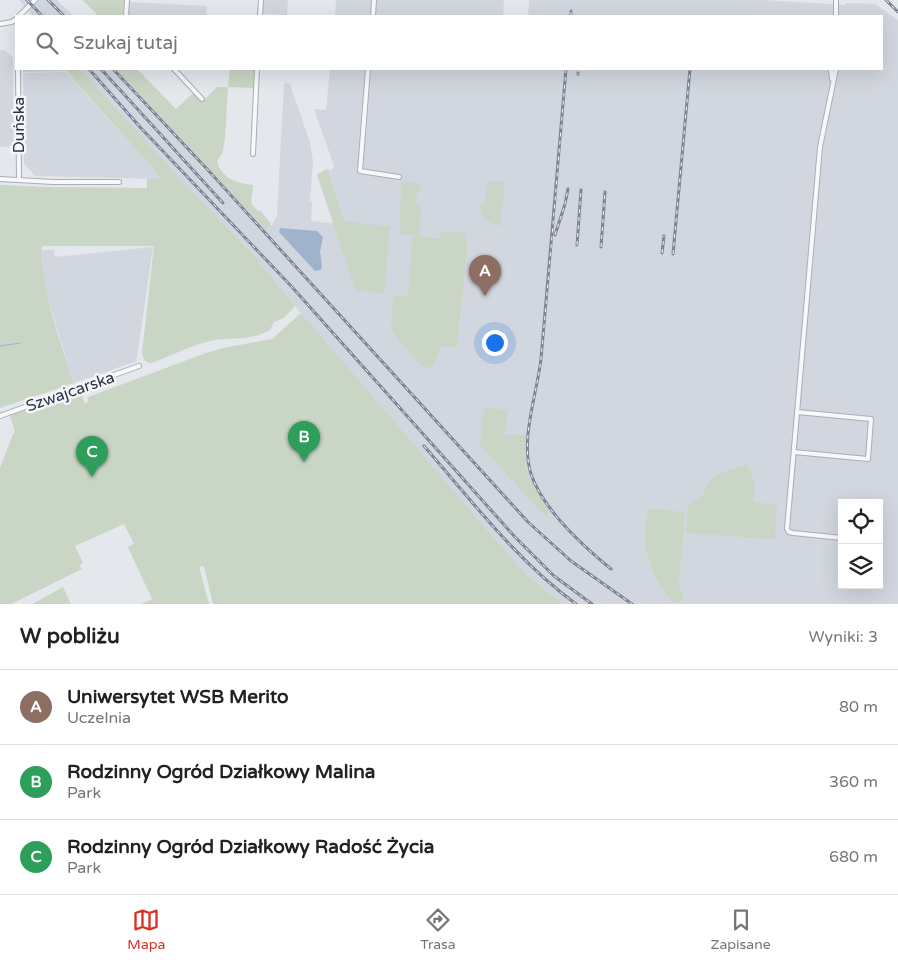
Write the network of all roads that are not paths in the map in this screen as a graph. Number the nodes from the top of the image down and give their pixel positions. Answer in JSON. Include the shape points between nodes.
{"nodes":[{"id":1,"x":35,"y":0,"type":"edge"},
{"id":2,"x":126,"y":0,"type":"edge"},
{"id":3,"x":260,"y":0,"type":"edge"},
{"id":4,"x":374,"y":0,"type":"edge"},
{"id":5,"x":836,"y":0,"type":"edge"},
{"id":6,"x":20,"y":15,"type":"edge"},
{"id":7,"x":126,"y":15,"type":"edge"},
{"id":8,"x":260,"y":15,"type":"edge"},
{"id":9,"x":373,"y":15,"type":"edge"},
{"id":10,"x":836,"y":15,"type":"edge"},
{"id":11,"x":15,"y":20,"type":"edge"},
{"id":12,"x":0,"y":24,"type":"edge"},
{"id":13,"x":18,"y":70,"type":"edge"},
{"id":14,"x":175,"y":70,"type":"edge"},
{"id":15,"x":257,"y":70,"type":"edge"},
{"id":16,"x":368,"y":70,"type":"edge"},
{"id":17,"x":831,"y":70,"type":"edge"},
{"id":18,"x":836,"y":70,"type":"edge"},
{"id":19,"x":832,"y":79,"type":"junction"},
{"id":20,"x":202,"y":99,"type":"dead end"},
{"id":21,"x":253,"y":154,"type":"dead end"},
{"id":22,"x":399,"y":177,"type":"dead end"},
{"id":23,"x":0,"y":179,"type":"edge"},
{"id":24,"x":18,"y":180,"type":"junction"},
{"id":25,"x":119,"y":182,"type":"dead end"},
{"id":26,"x":139,"y":366,"type":"dead end"},
{"id":27,"x":797,"y":412,"type":"junction"},
{"id":28,"x":0,"y":416,"type":"edge"},
{"id":29,"x":794,"y":452,"type":"junction"},
{"id":30,"x":838,"y":538,"type":"edge"}],
"edges":[{"from":1,"to":6,"type":"street"},
{"from":2,"to":7,"type":"street"},
{"from":3,"to":8,"type":"street"},
{"from":4,"to":9,"type":"street"},
{"from":5,"to":10,"type":"street"},
{"from":11,"to":12,"type":"street"},
{"from":13,"to":24,"type":"street","name":"Duńska"},
{"from":14,"to":20,"type":"street"},
{"from":15,"to":21,"type":"street"},
{"from":16,"to":22,"type":"street","via":[[360,171]]},
{"from":17,"to":19,"type":"street"},
{"from":18,"to":19,"type":"street"},
{"from":19,"to":27,"type":"street","via":[[820,147]]},
{"from":23,"to":24,"type":"street"},
{"from":24,"to":25,"type":"street"},
{"from":26,"to":28,"type":"street","name":"Szwajcarska"},
{"from":27,"to":29,"type":"street"},
{"from":27,"to":29,"type":"street","via":[[871,419],[870,440],[868,459]]},
{"from":29,"to":30,"type":"street","via":[[789,532]]}]}
